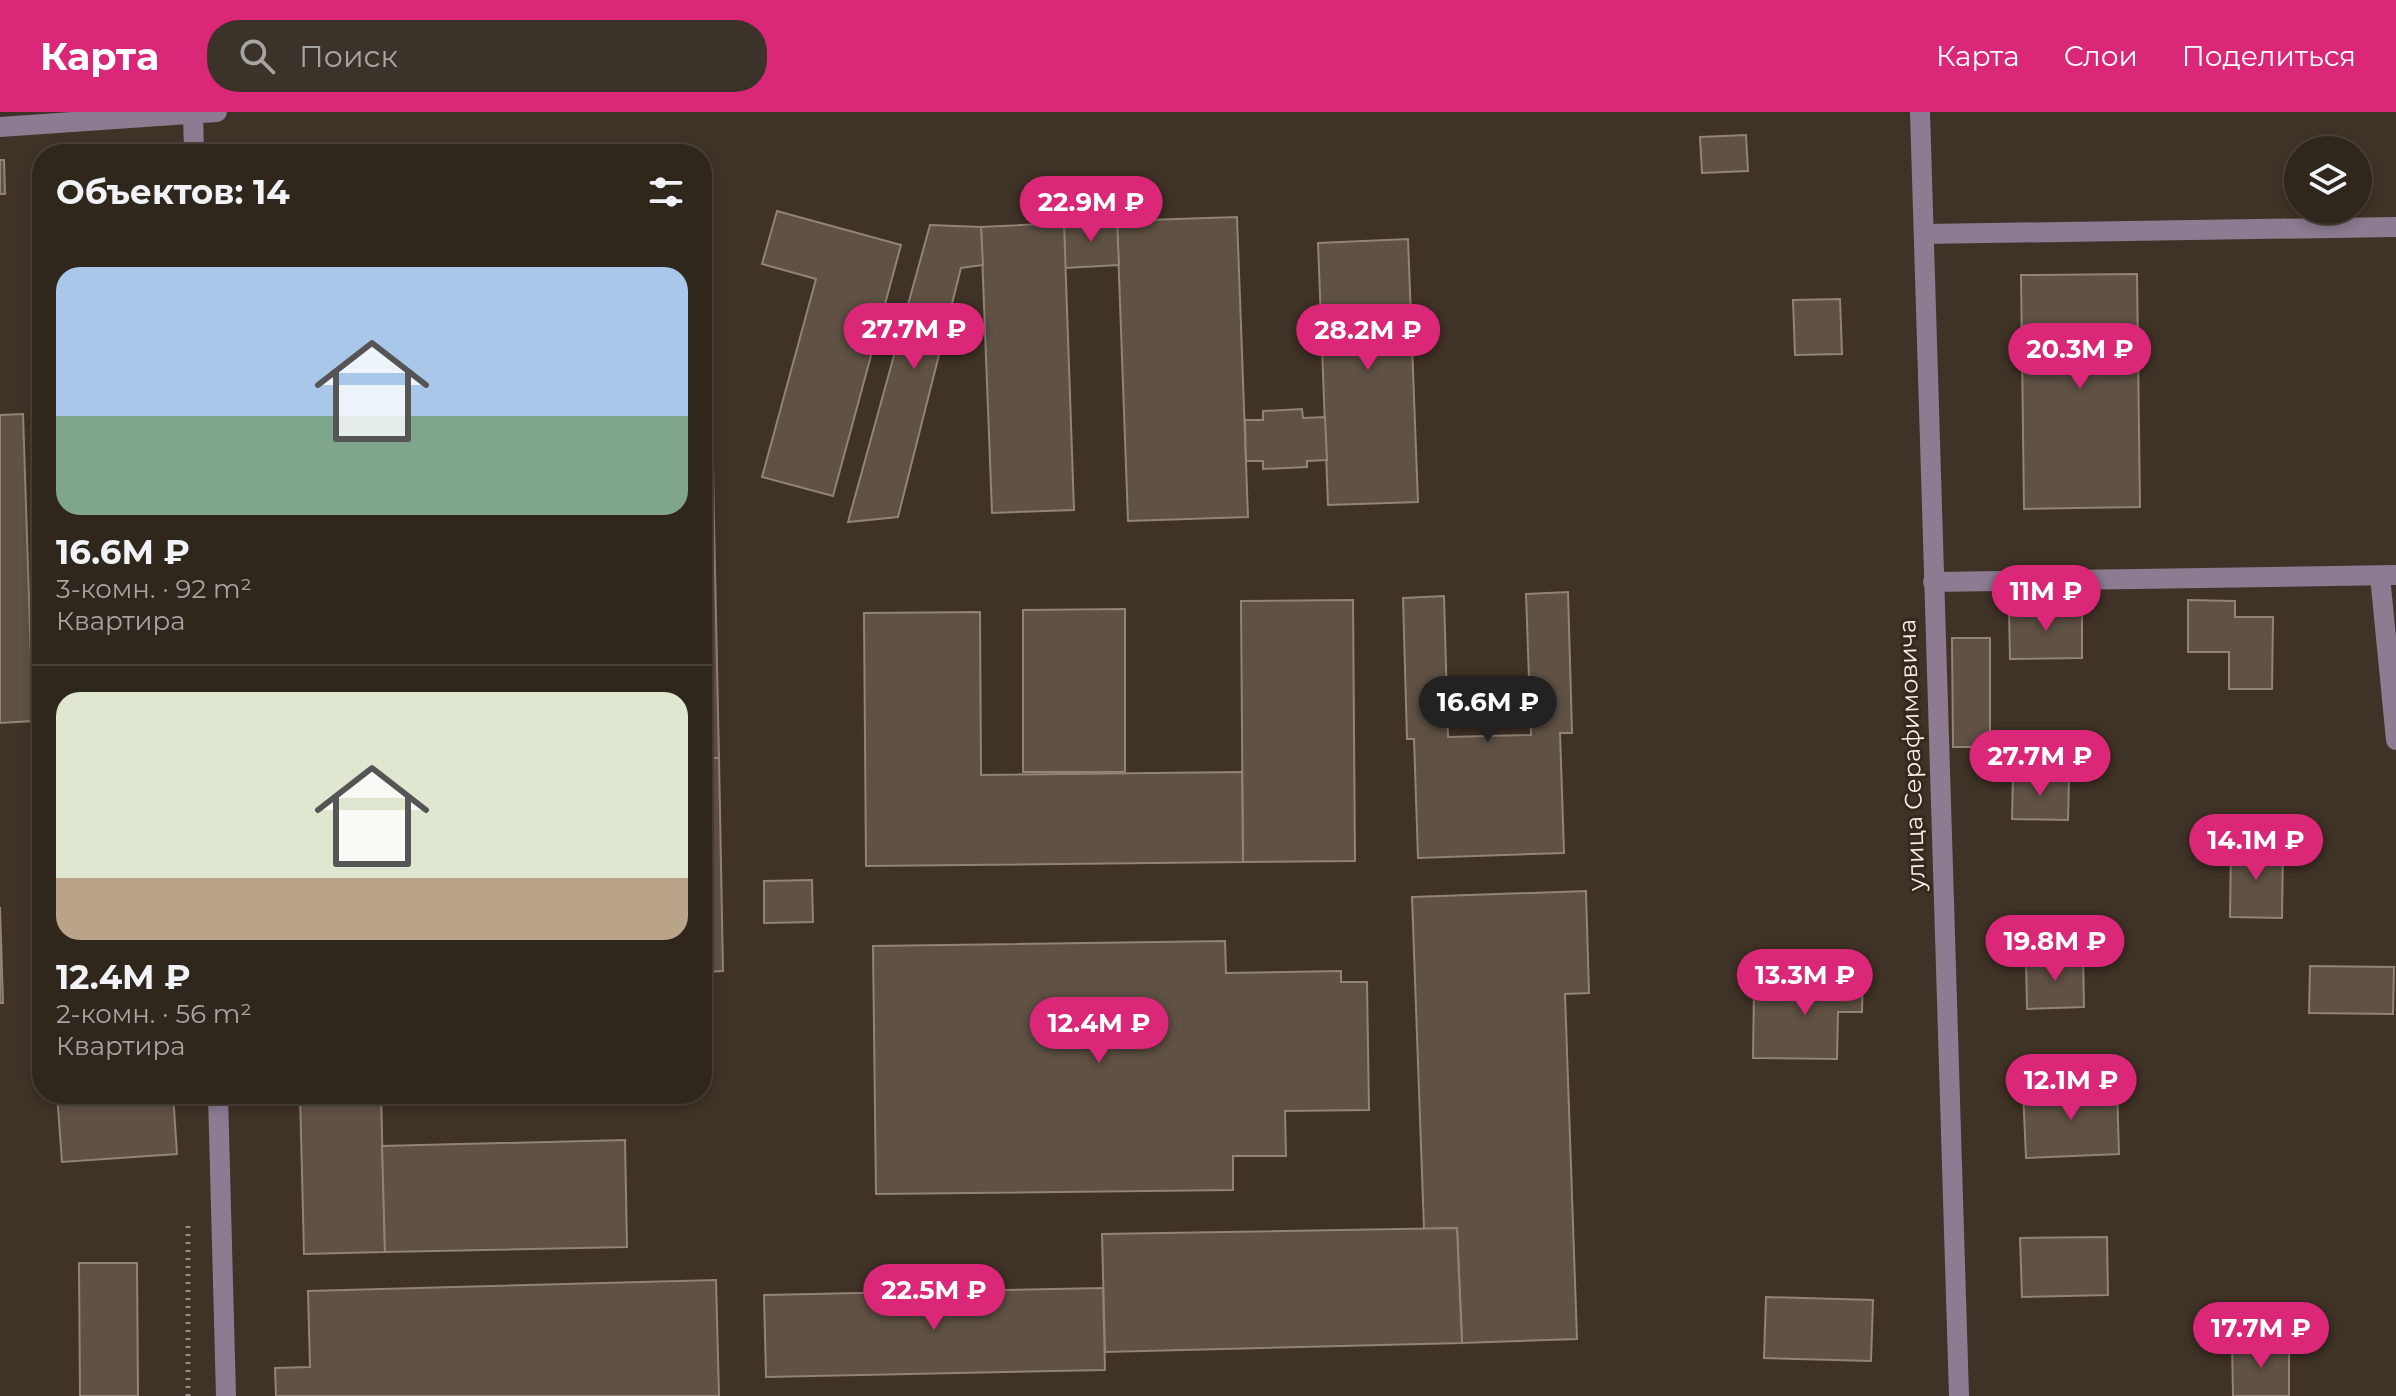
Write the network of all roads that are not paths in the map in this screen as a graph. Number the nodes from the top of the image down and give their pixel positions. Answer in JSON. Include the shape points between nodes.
{"nodes":[{"id":1,"x":193,"y":112,"type":"edge"},
{"id":2,"x":217,"y":112,"type":"edge"},
{"id":3,"x":1920,"y":112,"type":"edge"},
{"id":4,"x":0,"y":127,"type":"edge"},
{"id":5,"x":194,"y":144,"type":"edge"},
{"id":6,"x":2396,"y":227,"type":"edge"},
{"id":7,"x":1924,"y":234,"type":"junction"},
{"id":8,"x":2388,"y":576,"type":"edge"},
{"id":9,"x":1933,"y":582,"type":"junction"},
{"id":10,"x":2396,"y":740,"type":"edge"},
{"id":11,"x":218,"y":1104,"type":"edge"},
{"id":12,"x":226,"y":1396,"type":"edge"},
{"id":13,"x":1959,"y":1396,"type":"edge"}],
"edges":[{"from":1,"to":2,"type":"street"},
{"from":1,"to":4,"type":"street"},
{"from":1,"to":5,"type":"street"},
{"from":3,"to":7,"type":"street","name":"улица Серафимовича"},
{"from":6,"to":7,"type":"street"},
{"from":7,"to":9,"type":"street","name":"улица Серафимовича"},
{"from":8,"to":9,"type":"street"},
{"from":8,"to":10,"type":"street"},
{"from":9,"to":13,"type":"street","name":"улица Серафимовича"},
{"from":11,"to":12,"type":"street"}]}
